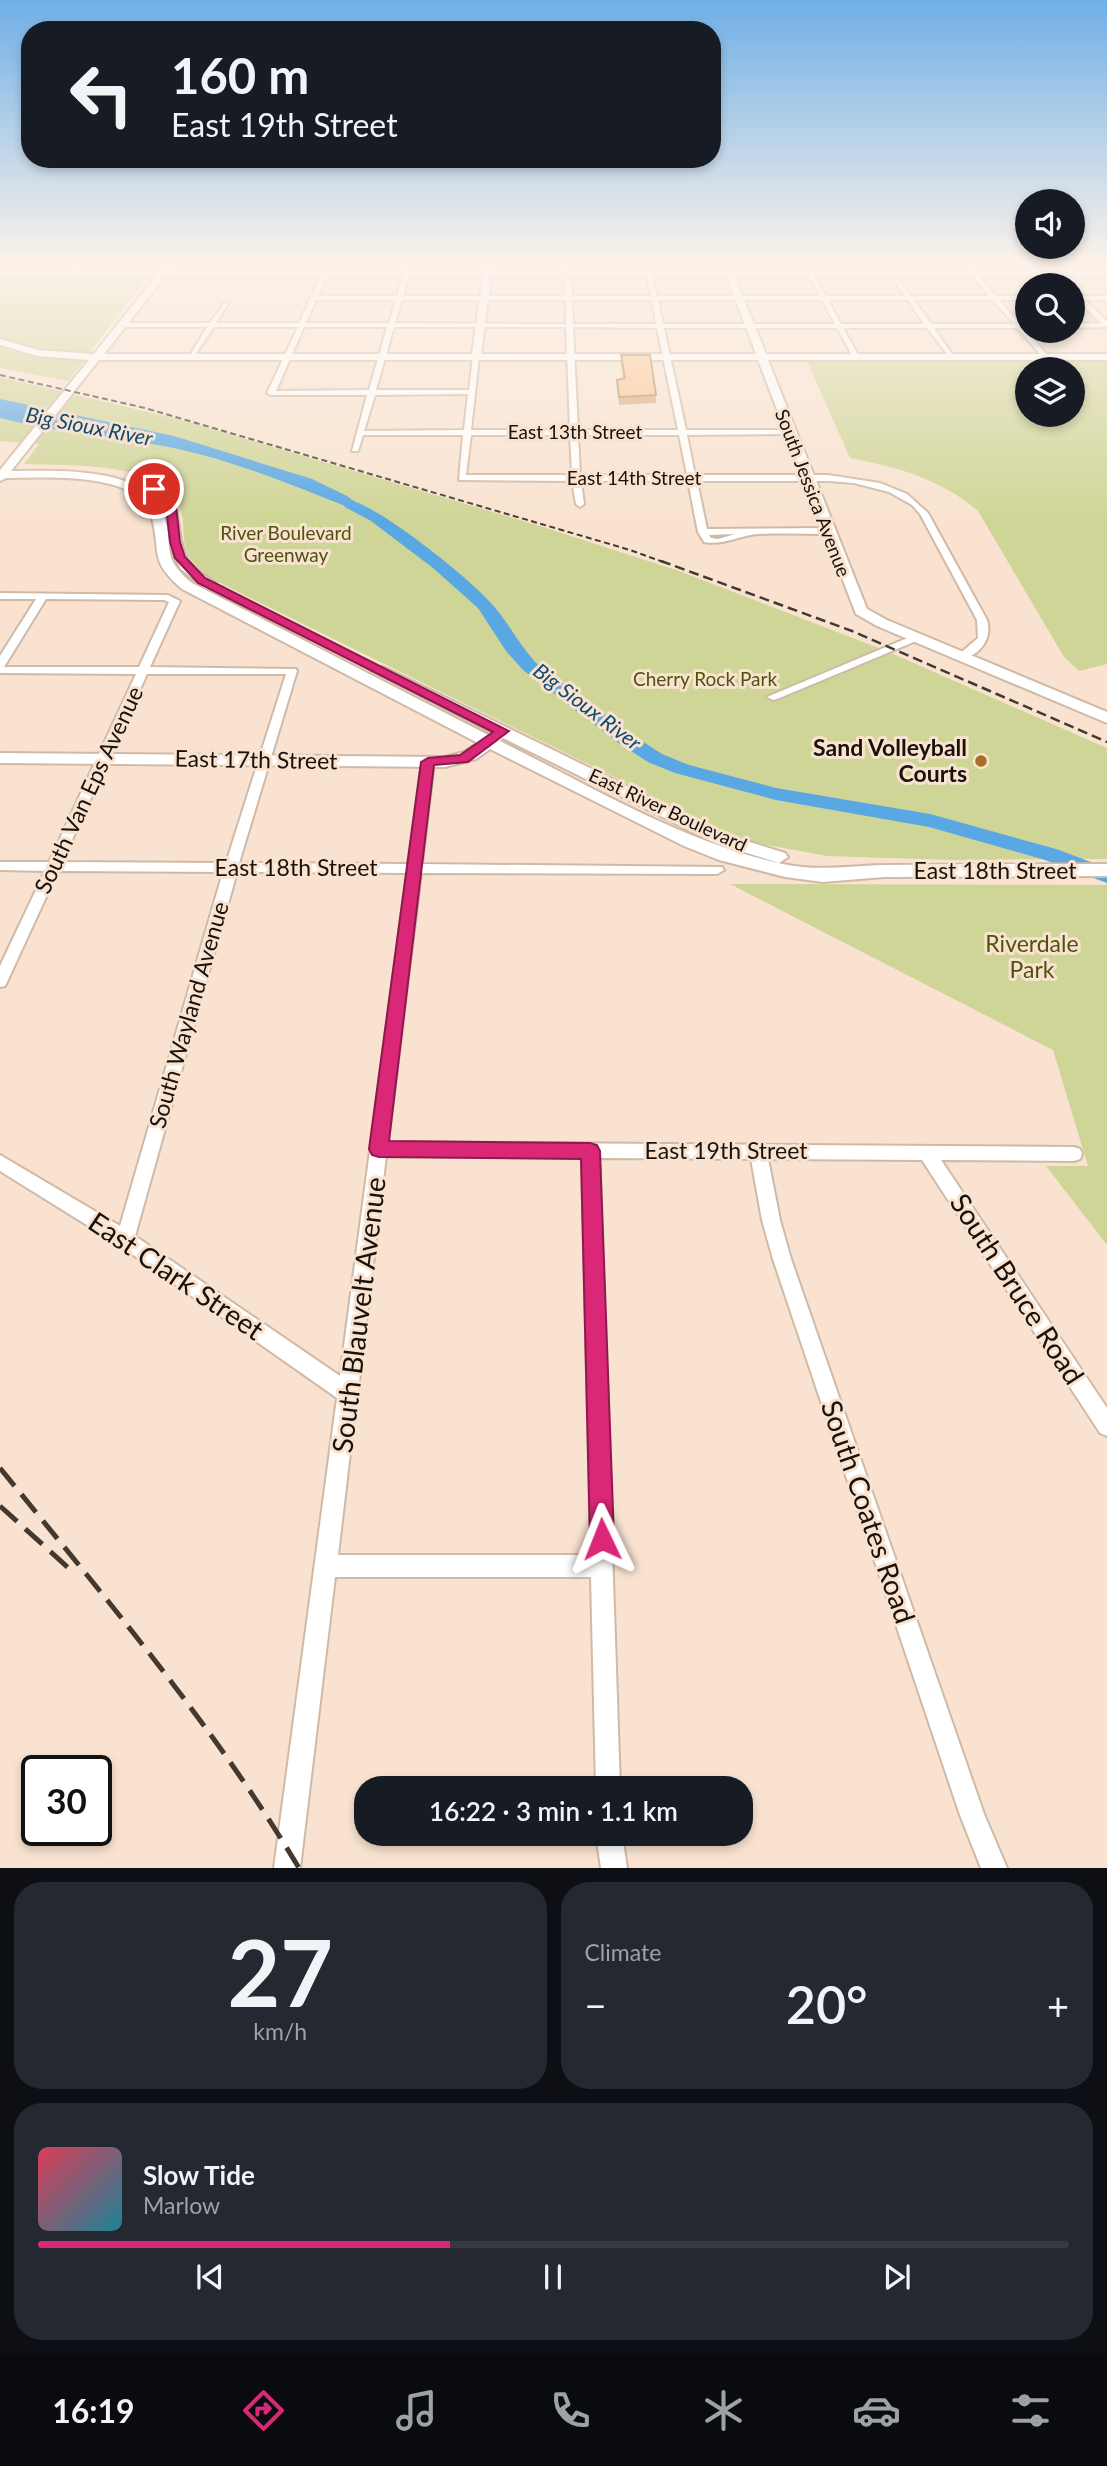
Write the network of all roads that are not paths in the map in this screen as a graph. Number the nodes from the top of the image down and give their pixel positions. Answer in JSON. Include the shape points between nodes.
{"nodes":[{"id":1,"x":24,"y":348,"type":"edge"},
{"id":2,"x":104,"y":348,"type":"edge"},
{"id":3,"x":198,"y":348,"type":"edge"},
{"id":4,"x":291,"y":348,"type":"edge"},
{"id":5,"x":384,"y":348,"type":"edge"},
{"id":6,"x":477,"y":348,"type":"edge"},
{"id":7,"x":571,"y":348,"type":"edge"},
{"id":8,"x":664,"y":348,"type":"edge"},
{"id":9,"x":757,"y":348,"type":"edge"},
{"id":10,"x":851,"y":348,"type":"edge"},
{"id":11,"x":945,"y":348,"type":"edge"},
{"id":12,"x":1038,"y":348,"type":"edge"},
{"id":13,"x":97,"y":357,"type":"junction"},
{"id":14,"x":192,"y":357,"type":"junction"},
{"id":15,"x":287,"y":357,"type":"junction"},
{"id":16,"x":382,"y":357,"type":"junction"},
{"id":17,"x":476,"y":357,"type":"junction"},
{"id":18,"x":572,"y":357,"type":"junction"},
{"id":19,"x":666,"y":357,"type":"junction"},
{"id":20,"x":760,"y":357,"type":"junction"},
{"id":21,"x":856,"y":357,"type":"junction"},
{"id":22,"x":951,"y":357,"type":"junction"},
{"id":23,"x":1015,"y":357,"type":"edge"},
{"id":24,"x":1046,"y":357,"type":"edge"},
{"id":25,"x":1085,"y":357,"type":"edge"},
{"id":26,"x":1107,"y":357,"type":"edge"},
{"id":27,"x":372,"y":393,"type":"junction"},
{"id":28,"x":472,"y":393,"type":"junction"},
{"id":29,"x":682,"y":432,"type":"junction"},
{"id":30,"x":789,"y":432,"type":"junction"},
{"id":31,"x":360,"y":433,"type":"junction"},
{"id":32,"x":467,"y":433,"type":"junction"},
{"id":33,"x":575,"y":433,"type":"junction"},
{"id":34,"x":355,"y":449,"type":"dead end"},
{"id":35,"x":4,"y":470,"type":"edge"},
{"id":36,"x":113,"y":473,"type":"junction"},
{"id":37,"x":576,"y":478,"type":"junction"},
{"id":38,"x":691,"y":478,"type":"junction"},
{"id":39,"x":807,"y":478,"type":"junction"},
{"id":40,"x":580,"y":504,"type":"dead end"},
{"id":41,"x":828,"y":531,"type":"junction"},
{"id":42,"x":0,"y":596,"type":"edge"},
{"id":43,"x":43,"y":596,"type":"junction"},
{"id":44,"x":917,"y":637,"type":"junction"},
{"id":45,"x":962,"y":656,"type":"junction"},
{"id":46,"x":0,"y":667,"type":"edge"},
{"id":47,"x":144,"y":671,"type":"junction"},
{"id":48,"x":773,"y":697,"type":"dead end"},
{"id":49,"x":1106,"y":716,"type":"edge"},
{"id":50,"x":496,"y":736,"type":"junction"},
{"id":51,"x":0,"y":758,"type":"edge"},
{"id":52,"x":102,"y":759,"type":"junction"},
{"id":53,"x":264,"y":761,"type":"junction"},
{"id":54,"x":428,"y":762,"type":"junction"},
{"id":55,"x":0,"y":866,"type":"edge"},
{"id":56,"x":53,"y":867,"type":"junction"},
{"id":57,"x":231,"y":868,"type":"junction"},
{"id":58,"x":413,"y":869,"type":"junction"},
{"id":59,"x":717,"y":870,"type":"dead end"},
{"id":60,"x":1107,"y":870,"type":"edge"},
{"id":61,"x":884,"y":871,"type":"joint"},
{"id":62,"x":0,"y":982,"type":"edge"},
{"id":63,"x":379,"y":1149,"type":"junction"},
{"id":64,"x":590,"y":1151,"type":"junction"},
{"id":65,"x":758,"y":1151,"type":"junction"},
{"id":66,"x":927,"y":1153,"type":"junction"},
{"id":67,"x":1074,"y":1154,"type":"dead end"},
{"id":68,"x":0,"y":1162,"type":"edge"},
{"id":69,"x":125,"y":1239,"type":"junction"},
{"id":70,"x":349,"y":1395,"type":"junction"},
{"id":71,"x":1107,"y":1426,"type":"edge"},
{"id":72,"x":327,"y":1566,"type":"junction"},
{"id":73,"x":603,"y":1566,"type":"junction"},
{"id":74,"x":608,"y":1776,"type":"edge"},
{"id":75,"x":611,"y":1846,"type":"edge"},
{"id":76,"x":287,"y":1867,"type":"edge"},
{"id":77,"x":614,"y":1867,"type":"edge"},
{"id":78,"x":994,"y":1867,"type":"edge"}],
"edges":[{"from":1,"to":13,"type":"street"},
{"from":2,"to":13,"type":"main road"},
{"from":3,"to":14,"type":"street"},
{"from":4,"to":15,"type":"street"},
{"from":5,"to":16,"type":"street"},
{"from":6,"to":17,"type":"street"},
{"from":7,"to":18,"type":"street"},
{"from":8,"to":19,"type":"street"},
{"from":9,"to":20,"type":"street","name":"South Jessica Avenue"},
{"from":10,"to":21,"type":"street"},
{"from":11,"to":22,"type":"street"},
{"from":12,"to":24,"type":"street"},
{"from":13,"to":14,"type":"street"},
{"from":13,"to":35,"type":"street"},
{"from":14,"to":15,"type":"street"},
{"from":15,"to":16,"type":"street"},
{"from":15,"to":27,"type":"street","via":[[271,393]]},
{"from":16,"to":17,"type":"street"},
{"from":16,"to":27,"type":"street"},
{"from":17,"to":18,"type":"street"},
{"from":17,"to":28,"type":"street"},
{"from":18,"to":19,"type":"street"},
{"from":18,"to":33,"type":"street"},
{"from":19,"to":20,"type":"street"},
{"from":19,"to":29,"type":"street"},
{"from":20,"to":21,"type":"street"},
{"from":20,"to":30,"type":"street","name":"South Jessica Avenue"},
{"from":21,"to":22,"type":"street"},
{"from":22,"to":23,"type":"street"},
{"from":25,"to":26,"type":"street"},
{"from":27,"to":28,"type":"street"},
{"from":27,"to":31,"type":"street"},
{"from":28,"to":32,"type":"street"},
{"from":29,"to":30,"type":"street","name":"East 13th Street"},
{"from":29,"to":33,"type":"street","name":"East 13th Street"},
{"from":29,"to":38,"type":"street"},
{"from":30,"to":39,"type":"street","name":"South Jessica Avenue"},
{"from":31,"to":32,"type":"street","name":"East 13th Street"},
{"from":31,"to":34,"type":"street"},
{"from":32,"to":33,"type":"street","name":"East 13th Street"},
{"from":32,"to":37,"type":"street","name":"East 14th Street","via":[[462,478]]},
{"from":33,"to":37,"type":"street"},
{"from":35,"to":36,"type":"street"},
{"from":35,"to":36,"type":"street","name":"East River Boulevard"},
{"from":35,"to":50,"type":"street","name":"East River Boulevard","via":[[85,476],[134,489],[156,509],[161,553],[187,586]]},
{"from":36,"to":50,"type":"street","name":"East River Boulevard","via":[[147,485],[167,500],[177,551],[201,580]]},
{"from":37,"to":38,"type":"street","name":"East 14th Street"},
{"from":37,"to":40,"type":"street"},
{"from":38,"to":39,"type":"street","name":"East 14th Street"},
{"from":38,"to":41,"type":"street","via":[[707,540],[718,542],[754,532]]},
{"from":39,"to":41,"type":"street","name":"South Jessica Avenue"},
{"from":39,"to":45,"type":"street","name":"East 14th Street","via":[[885,487],[919,507],[986,629],[982,643]]},
{"from":41,"to":44,"type":"street","name":"South Jessica Avenue","via":[[856,605],[866,615]]},
{"from":42,"to":43,"type":"street"},
{"from":43,"to":46,"type":"street"},
{"from":43,"to":47,"type":"street","name":"South Van Eps Avenue","via":[[172,598],[174,606]]},
{"from":44,"to":45,"type":"street","name":"South Jessica Avenue"},
{"from":44,"to":48,"type":"street"},
{"from":45,"to":49,"type":"street","name":"South Jessica Avenue"},
{"from":46,"to":47,"type":"street"},
{"from":47,"to":52,"type":"street","name":"South Van Eps Avenue"},
{"from":47,"to":53,"type":"street","name":"South Wayland Avenue","via":[[292,671]]},
{"from":50,"to":54,"type":"street","name":"East 17th Street","via":[[463,759]]},
{"from":50,"to":61,"type":"street","name":"East River Boulevard","via":[[690,842],[725,856],[805,874]]},
{"from":51,"to":52,"type":"street","name":"East 17th Street"},
{"from":52,"to":53,"type":"street","name":"East 17th Street"},
{"from":52,"to":56,"type":"street","name":"South Van Eps Avenue"},
{"from":53,"to":54,"type":"street","name":"East 17th Street"},
{"from":53,"to":57,"type":"street","name":"South Wayland Avenue"},
{"from":54,"to":58,"type":"street","name":"South Blauvelt Avenue"},
{"from":55,"to":56,"type":"street","name":"East 18th Street"},
{"from":56,"to":57,"type":"street","name":"East 18th Street"},
{"from":56,"to":62,"type":"street","name":"South Van Eps Avenue"},
{"from":57,"to":58,"type":"street","name":"East 18th Street"},
{"from":57,"to":69,"type":"street","name":"South Wayland Avenue"},
{"from":58,"to":59,"type":"street","name":"East 18th Street"},
{"from":58,"to":63,"type":"street","name":"South Blauvelt Avenue"},
{"from":60,"to":61,"type":"street","name":"East 18th Street"},
{"from":63,"to":64,"type":"street","name":"East 19th Street"},
{"from":63,"to":70,"type":"street","name":"South Blauvelt Avenue"},
{"from":64,"to":65,"type":"street","name":"East 19th Street"},
{"from":64,"to":73,"type":"street"},
{"from":65,"to":66,"type":"street","name":"East 19th Street"},
{"from":65,"to":78,"type":"street","name":"South Coates Road","via":[[782,1259],[972,1815]]},
{"from":66,"to":67,"type":"street","name":"East 19th Street"},
{"from":66,"to":71,"type":"street","name":"South Bruce Road"},
{"from":68,"to":69,"type":"street","name":"East Clark Street"},
{"from":69,"to":70,"type":"street","name":"East Clark Street"},
{"from":70,"to":72,"type":"street","name":"South Blauvelt Avenue"},
{"from":72,"to":73,"type":"street"},
{"from":72,"to":76,"type":"street","name":"South Blauvelt Avenue"},
{"from":73,"to":74,"type":"street"},
{"from":75,"to":77,"type":"street"}]}
